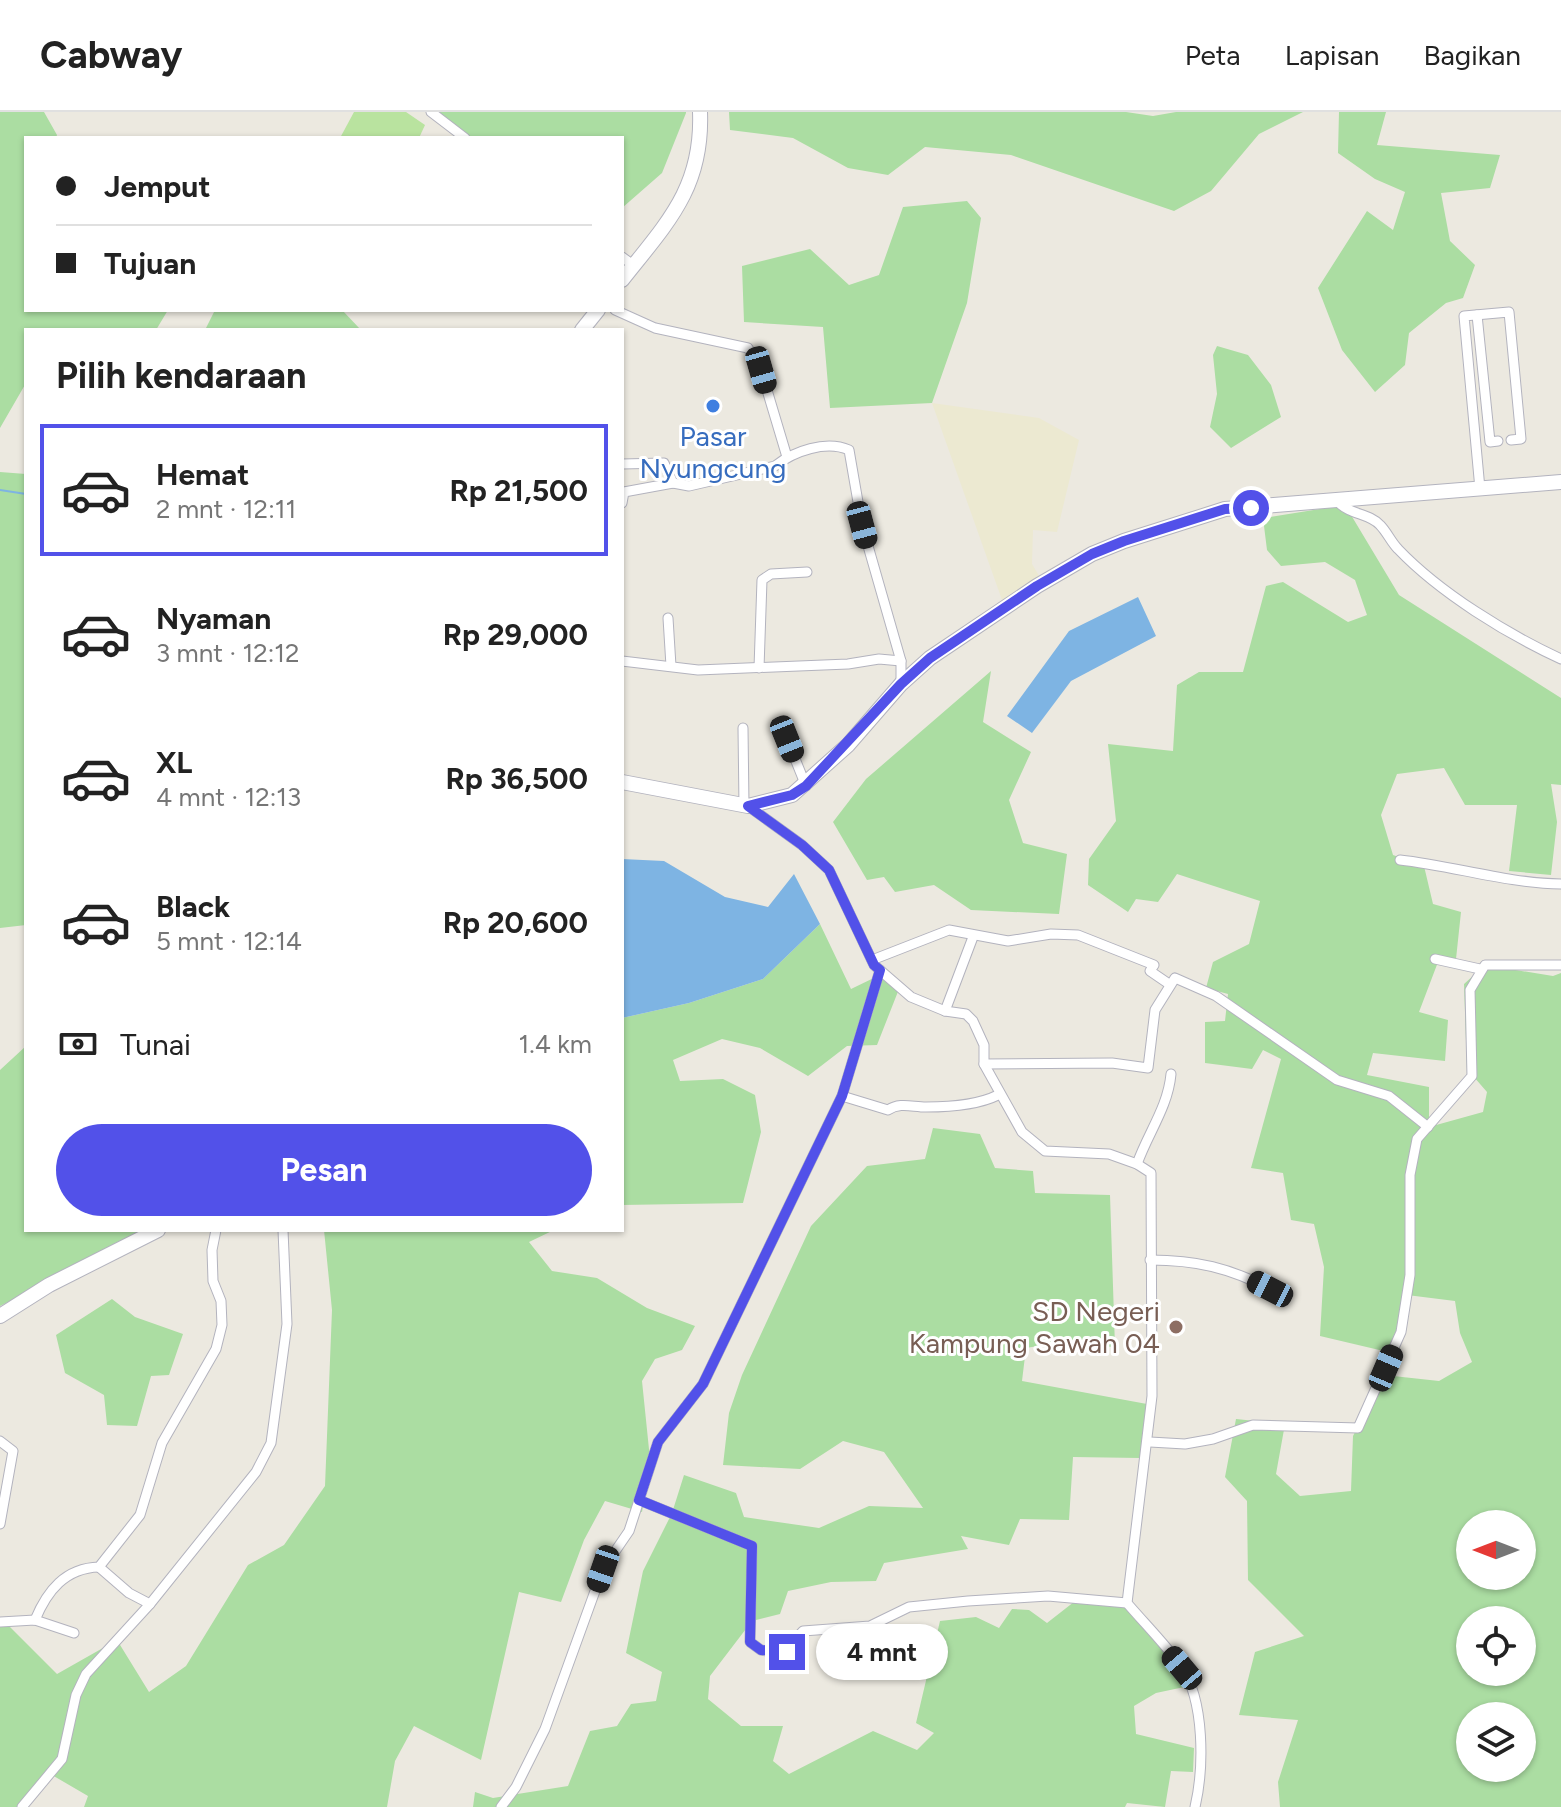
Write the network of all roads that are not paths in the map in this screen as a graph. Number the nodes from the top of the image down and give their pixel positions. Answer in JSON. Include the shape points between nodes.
{"nodes":[{"id":1,"x":431,"y":112,"type":"edge"},
{"id":2,"x":700,"y":112,"type":"edge"},
{"id":3,"x":462,"y":136,"type":"edge"},
{"id":4,"x":628,"y":261,"type":"edge"},
{"id":5,"x":596,"y":312,"type":"edge"},
{"id":6,"x":619,"y":312,"type":"edge"},
{"id":7,"x":1477,"y":315,"type":"junction"},
{"id":8,"x":584,"y":328,"type":"edge"},
{"id":9,"x":1511,"y":440,"type":"dead end"},
{"id":10,"x":1498,"y":441,"type":"dead end"},
{"id":11,"x":787,"y":457,"type":"junction"},
{"id":12,"x":624,"y":464,"type":"edge"},
{"id":13,"x":1561,"y":482,"type":"edge"},
{"id":14,"x":673,"y":483,"type":"junction"},
{"id":15,"x":1480,"y":489,"type":"junction"},
{"id":16,"x":624,"y":492,"type":"edge"},
{"id":17,"x":1338,"y":502,"type":"junction"},
{"id":18,"x":807,"y":572,"type":"dead end"},
{"id":19,"x":668,"y":618,"type":"dead end"},
{"id":20,"x":1561,"y":659,"type":"edge"},
{"id":21,"x":624,"y":661,"type":"edge"},
{"id":22,"x":901,"y":661,"type":"junction"},
{"id":23,"x":671,"y":666,"type":"junction"},
{"id":24,"x":759,"y":668,"type":"junction"},
{"id":25,"x":901,"y":684,"type":"junction"},
{"id":26,"x":743,"y":728,"type":"dead end"},
{"id":27,"x":787,"y":739,"type":"dead end"},
{"id":28,"x":624,"y":782,"type":"edge"},
{"id":29,"x":806,"y":786,"type":"junction"},
{"id":30,"x":746,"y":806,"type":"junction"},
{"id":31,"x":1400,"y":860,"type":"dead end"},
{"id":32,"x":1561,"y":884,"type":"edge"},
{"id":33,"x":973,"y":937,"type":"junction"},
{"id":34,"x":1435,"y":959,"type":"dead end"},
{"id":35,"x":872,"y":960,"type":"junction"},
{"id":36,"x":1561,"y":965,"type":"edge"},
{"id":37,"x":1480,"y":969,"type":"junction"},
{"id":38,"x":880,"y":970,"type":"junction"},
{"id":39,"x":1169,"y":984,"type":"junction"},
{"id":40,"x":945,"y":1011,"type":"junction"},
{"id":41,"x":984,"y":1064,"type":"junction"},
{"id":42,"x":1171,"y":1074,"type":"dead end"},
{"id":43,"x":998,"y":1095,"type":"junction"},
{"id":44,"x":842,"y":1096,"type":"junction"},
{"id":45,"x":1428,"y":1127,"type":"junction"},
{"id":46,"x":1137,"y":1164,"type":"junction"},
{"id":47,"x":154,"y":1232,"type":"edge"},
{"id":48,"x":216,"y":1232,"type":"edge"},
{"id":49,"x":283,"y":1232,"type":"edge"},
{"id":50,"x":1150,"y":1260,"type":"junction"},
{"id":51,"x":1270,"y":1289,"type":"dead end"},
{"id":52,"x":0,"y":1316,"type":"edge"},
{"id":53,"x":0,"y":1441,"type":"edge"},
{"id":54,"x":1150,"y":1442,"type":"junction"},
{"id":55,"x":639,"y":1500,"type":"junction"},
{"id":56,"x":0,"y":1524,"type":"edge"},
{"id":57,"x":99,"y":1567,"type":"junction"},
{"id":58,"x":1127,"y":1603,"type":"junction"},
{"id":59,"x":150,"y":1604,"type":"junction"},
{"id":60,"x":35,"y":1620,"type":"junction"},
{"id":61,"x":0,"y":1622,"type":"edge"},
{"id":62,"x":74,"y":1633,"type":"dead end"},
{"id":63,"x":22,"y":1807,"type":"edge"},
{"id":64,"x":501,"y":1807,"type":"edge"},
{"id":65,"x":1195,"y":1807,"type":"edge"}],
"edges":[{"from":1,"to":3,"type":"street"},
{"from":2,"to":4,"type":"main road","via":[[695,174],[680,202]]},
{"from":5,"to":8,"type":"main road"},
{"from":6,"to":11,"type":"street","via":[[655,328],[748,348],[761,370]]},
{"from":7,"to":9,"type":"street","via":[[1509,312],[1521,439]]},
{"from":7,"to":10,"type":"street","via":[[1490,442]]},
{"from":7,"to":15,"type":"street","via":[[1464,316]]},
{"from":11,"to":14,"type":"street","via":[[775,466],[689,486]]},
{"from":11,"to":22,"type":"street","via":[[821,445],[849,450],[862,525]]},
{"from":12,"to":14,"type":"street","via":[[664,463]]},
{"from":13,"to":15,"type":"main road"},
{"from":14,"to":16,"type":"street"},
{"from":15,"to":17,"type":"main road"},
{"from":17,"to":20,"type":"street","via":[[1348,513],[1377,522],[1397,549],[1431,579],[1525,642]]},
{"from":17,"to":25,"type":"main road","via":[[1225,509],[1092,554],[930,658]]},
{"from":18,"to":24,"type":"street","via":[[771,574],[762,580]]},
{"from":19,"to":23,"type":"street"},
{"from":21,"to":23,"type":"street"},
{"from":22,"to":24,"type":"street"},
{"from":22,"to":25,"type":"street"},
{"from":23,"to":24,"type":"street"},
{"from":25,"to":29,"type":"main road"},
{"from":26,"to":30,"type":"street"},
{"from":27,"to":29,"type":"street"},
{"from":28,"to":30,"type":"main road"},
{"from":29,"to":30,"type":"main road","via":[[792,795]]},
{"from":30,"to":35,"type":"street","via":[[829,870]]},
{"from":31,"to":32,"type":"street"},
{"from":33,"to":35,"type":"street","via":[[949,930]]},
{"from":33,"to":39,"type":"street","via":[[1008,941],[1078,935],[1154,965],[1150,971]]},
{"from":33,"to":40,"type":"street"},
{"from":34,"to":37,"type":"street"},
{"from":35,"to":38,"type":"street"},
{"from":36,"to":37,"type":"street"},
{"from":37,"to":45,"type":"street","via":[[1470,990],[1472,1076]]},
{"from":38,"to":40,"type":"street","via":[[911,997]]},
{"from":38,"to":44,"type":"street"},
{"from":39,"to":41,"type":"street","via":[[1155,1010],[1148,1068],[1112,1063]]},
{"from":39,"to":45,"type":"street","via":[[1175,978],[1216,996],[1337,1080],[1389,1096]]},
{"from":40,"to":41,"type":"street","via":[[966,1014],[973,1021],[984,1045]]},
{"from":41,"to":43,"type":"street"},
{"from":42,"to":46,"type":"street","via":[[1169,1099]]},
{"from":43,"to":44,"type":"street","via":[[888,1110]]},
{"from":43,"to":46,"type":"street","via":[[1022,1132],[1045,1151],[1109,1154]]},
{"from":44,"to":55,"type":"street","via":[[703,1384],[658,1442]]},
{"from":45,"to":54,"type":"street","via":[[1417,1139],[1410,1175],[1410,1275],[1401,1332],[1358,1428],[1253,1425],[1185,1444]]},
{"from":46,"to":50,"type":"street","via":[[1151,1173]]},
{"from":47,"to":52,"type":"main road"},
{"from":48,"to":57,"type":"street","via":[[213,1281],[222,1325],[216,1349],[162,1443],[140,1515]]},
{"from":49,"to":59,"type":"street","via":[[287,1324],[271,1443],[256,1472]]},
{"from":50,"to":51,"type":"street","via":[[1189,1260],[1233,1270]]},
{"from":50,"to":54,"type":"street"},
{"from":53,"to":56,"type":"street","via":[[13,1451]]},
{"from":54,"to":58,"type":"street"},
{"from":55,"to":58,"type":"street","via":[[752,1546],[750,1642],[761,1650],[782,1654],[803,1631],[870,1626],[909,1607],[1048,1596]]},
{"from":55,"to":64,"type":"street","via":[[629,1531],[603,1569],[545,1729]]},
{"from":57,"to":59,"type":"street"},
{"from":57,"to":60,"type":"street","via":[[58,1582]]},
{"from":58,"to":65,"type":"street","via":[[1182,1668],[1194,1699],[1203,1766]]},
{"from":59,"to":63,"type":"street","via":[[86,1674],[62,1759]]},
{"from":60,"to":61,"type":"street"},
{"from":60,"to":62,"type":"street"}]}
